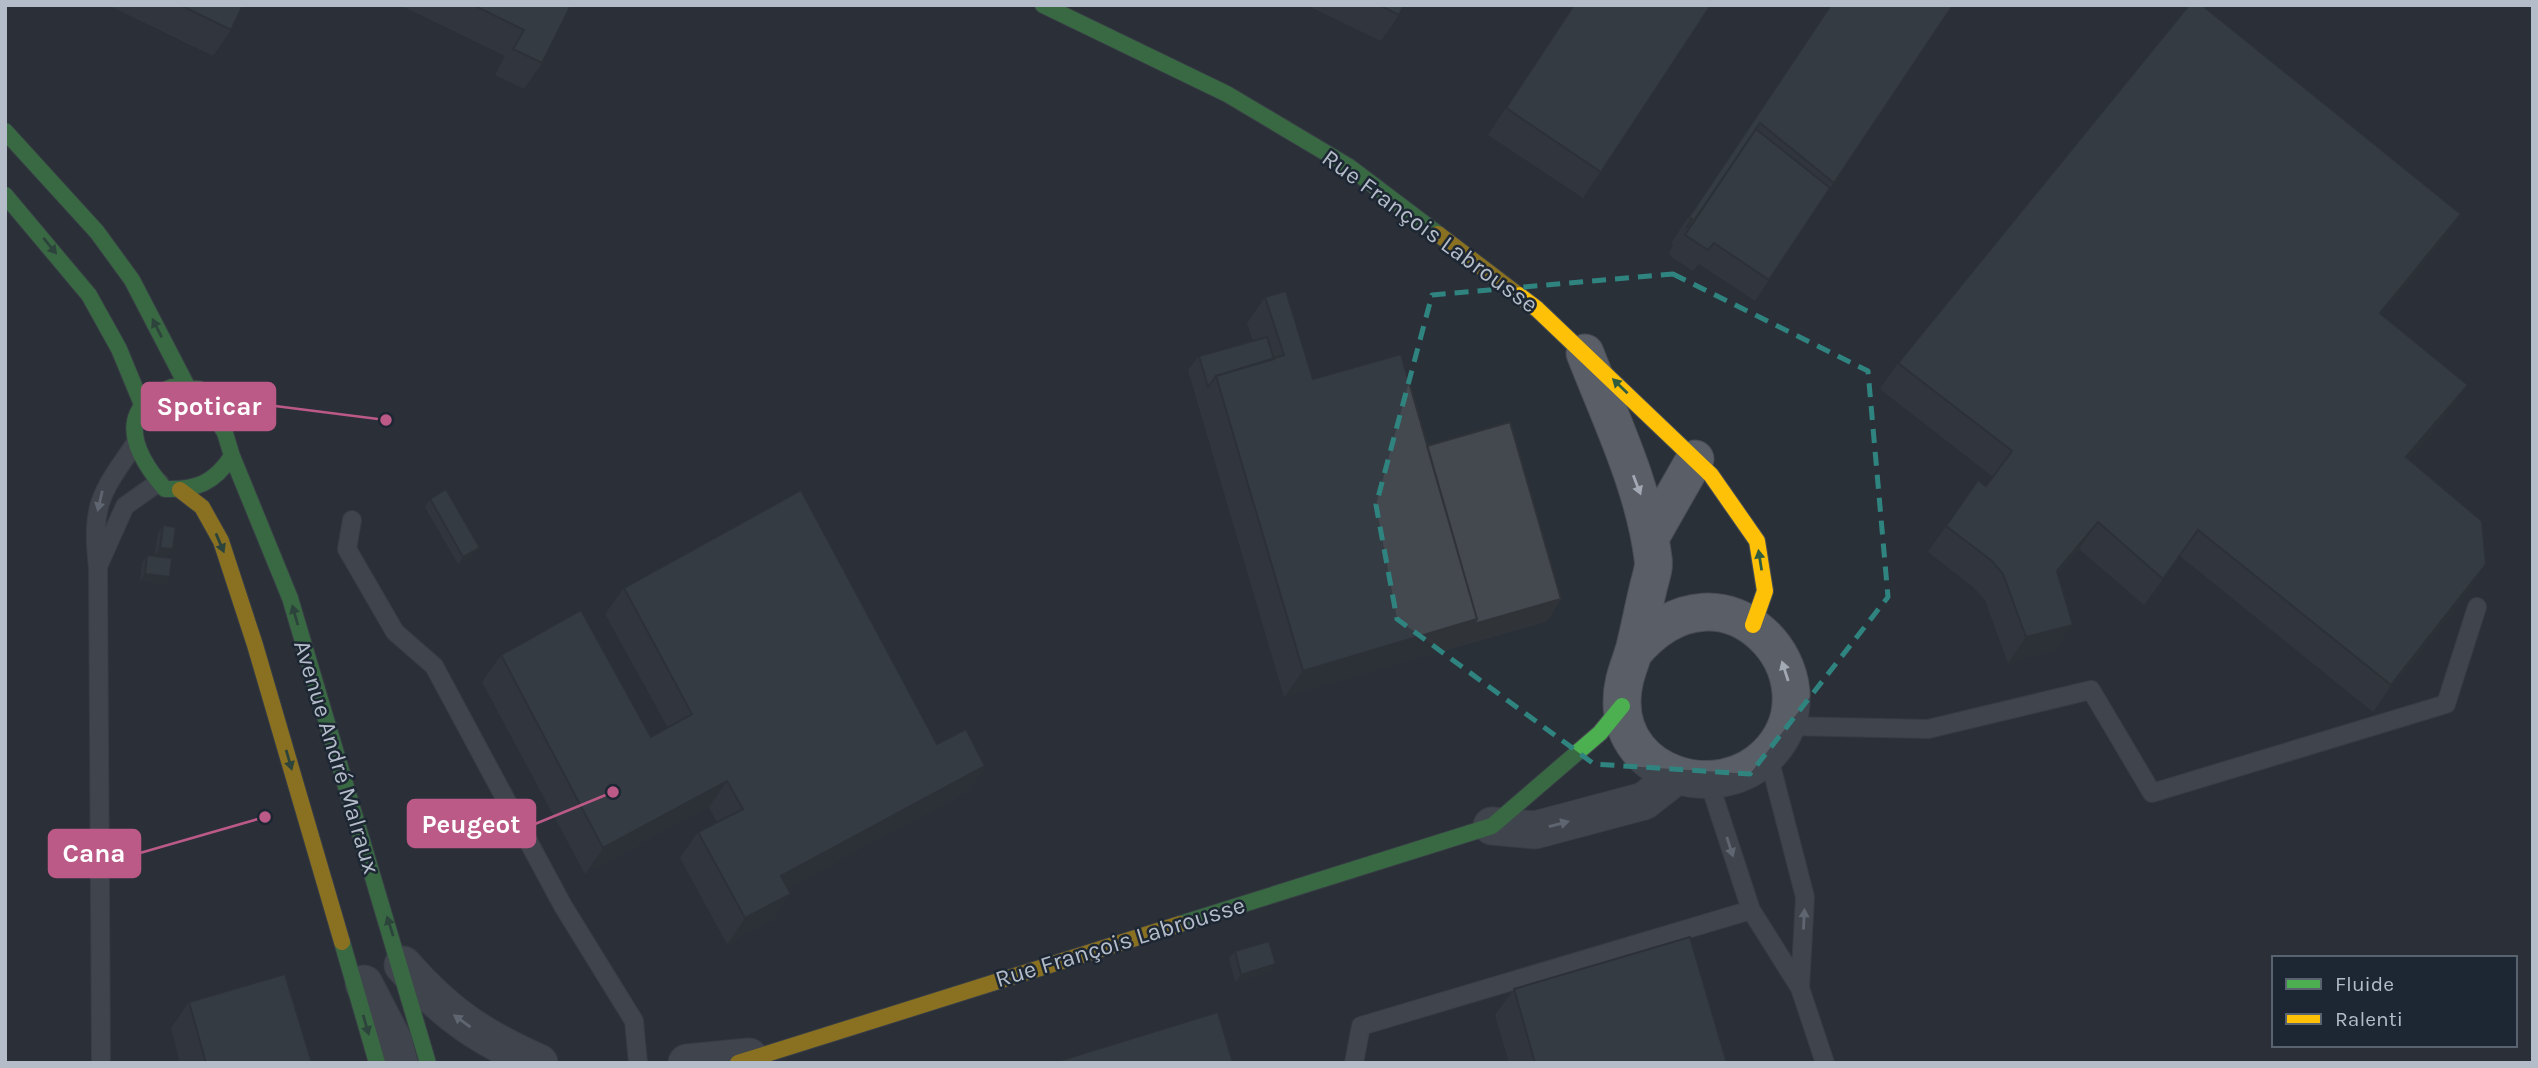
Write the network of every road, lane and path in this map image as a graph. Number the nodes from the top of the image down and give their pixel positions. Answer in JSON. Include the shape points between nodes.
{"nodes":[{"id":1,"x":1043,"y":5,"type":"edge"},
{"id":2,"x":5,"y":131,"type":"edge"},
{"id":3,"x":5,"y":194,"type":"edge"},
{"id":4,"x":1585,"y":353,"type":"junction"},
{"id":5,"x":188,"y":388,"type":"junction"},
{"id":6,"x":143,"y":407,"type":"junction"},
{"id":7,"x":135,"y":444,"type":"junction"},
{"id":8,"x":232,"y":456,"type":"junction"},
{"id":9,"x":1695,"y":459,"type":"junction"},
{"id":10,"x":159,"y":482,"type":"junction"},
{"id":11,"x":180,"y":489,"type":"junction"},
{"id":12,"x":352,"y":520,"type":"dead end"},
{"id":13,"x":1650,"y":538,"type":"junction"},
{"id":14,"x":98,"y":568,"type":"junction"},
{"id":15,"x":2477,"y":607,"type":"edge"},
{"id":16,"x":1753,"y":625,"type":"junction"},
{"id":17,"x":1633,"y":653,"type":"junction"},
{"id":18,"x":1622,"y":706,"type":"junction"},
{"id":19,"x":1777,"y":740,"type":"junction"},
{"id":20,"x":1692,"y":779,"type":"junction"},
{"id":21,"x":1492,"y":826,"type":"junction"},
{"id":22,"x":1751,"y":910,"type":"junction"},
{"id":23,"x":342,"y":943,"type":"junction"},
{"id":24,"x":403,"y":965,"type":"junction"},
{"id":25,"x":1800,"y":988,"type":"junction"},
{"id":26,"x":523,"y":1060,"type":"edge"},
{"id":27,"x":743,"y":1060,"type":"edge"},
{"id":28,"x":101,"y":1063,"type":"edge"},
{"id":29,"x":377,"y":1063,"type":"edge"},
{"id":30,"x":400,"y":1063,"type":"edge"},
{"id":31,"x":428,"y":1063,"type":"edge"},
{"id":32,"x":638,"y":1063,"type":"edge"},
{"id":33,"x":687,"y":1063,"type":"edge"},
{"id":34,"x":1354,"y":1063,"type":"edge"},
{"id":35,"x":1825,"y":1063,"type":"edge"}],
"edges":[{"from":1,"to":4,"type":"street","name":"Rue François Labrousse","via":[[1227,94],[1348,166],[1537,309]]},
{"from":5,"to":2,"type":"street","one_way":true,"via":[[125,271],[97,232]]},
{"from":3,"to":6,"type":"street","one_way":true,"via":[[89,296],[119,349]]},
{"from":9,"to":4,"type":"street","name":"Rue François Labrousse","one_way":true},
{"from":4,"to":13,"type":"street","name":"Rue François Labrousse","one_way":true,"via":[[1643,502]]},
{"from":5,"to":6,"type":"street","via":[[172,387],[148,399]]},
{"from":5,"to":8,"type":"street","via":[[200,389],[225,433]]},
{"from":6,"to":7,"type":"street","via":[[132,422]]},
{"from":7,"to":10,"type":"street"},
{"from":7,"to":14,"type":"lane","one_way":true,"via":[[103,489],[94,529]]},
{"from":8,"to":11,"type":"street","via":[[217,478],[192,491]]},
{"from":24,"to":8,"type":"street","name":"Avenue André Malraux","one_way":true,"via":[[290,598]]},
{"from":9,"to":13,"type":"street"},
{"from":16,"to":9,"type":"street","name":"Rue François Labrousse","one_way":true,"via":[[1765,591],[1757,541]]},
{"from":10,"to":11,"type":"street","via":[[165,489]]},
{"from":10,"to":14,"type":"lane","via":[[125,506]]},
{"from":11,"to":23,"type":"street","name":"Avenue André Malraux","one_way":true,"via":[[202,507],[221,541],[256,645]]},
{"from":12,"to":32,"type":"lane","via":[[347,548],[395,632],[434,666],[563,906],[634,1021]]},
{"from":13,"to":17,"type":"street","name":"Rue François Labrousse","via":[[1654,562]]},
{"from":14,"to":28,"type":"lane"},
{"from":15,"to":19,"type":"lane","via":[[2446,704],[2152,793],[2091,690],[1928,729]]},
{"from":16,"to":17,"type":"street","name":"Rue François Labrousse","via":[[1728,614],[1700,612],[1674,618],[1650,632]]},
{"from":19,"to":16,"type":"street","name":"Rue François Labrousse","one_way":true,"via":[[1791,698],[1787,670],[1774,645]]},
{"from":17,"to":18,"type":"street","name":"Rue François Labrousse","via":[[1623,679]]},
{"from":18,"to":20,"type":"street","name":"Rue François Labrousse","via":[[1631,736],[1650,760]]},
{"from":18,"to":21,"type":"street","name":"Rue François Labrousse","via":[[1600,733]]},
{"from":19,"to":20,"type":"street","name":"Rue François Labrousse","via":[[1742,774]]},
{"from":25,"to":19,"type":"lane","one_way":true,"via":[[1805,897]]},
{"from":21,"to":20,"type":"street","name":"Rue François Labrousse","one_way":true,"via":[[1535,830],[1644,801]]},
{"from":20,"to":22,"type":"lane","one_way":true},
{"from":21,"to":27,"type":"street","name":"Rue François Labrousse"},
{"from":22,"to":25,"type":"lane"},
{"from":22,"to":34,"type":"lane","via":[[1361,1026]]},
{"from":23,"to":29,"type":"street","name":"Avenue André Malraux","one_way":true},
{"from":23,"to":30,"type":"street","name":"Avenue André Malraux","via":[[393,1040]]},
{"from":26,"to":24,"type":"street","one_way":true,"via":[[431,998]]},
{"from":24,"to":31,"type":"street","name":"Avenue André Malraux"},
{"from":25,"to":35,"type":"lane"},
{"from":27,"to":33,"type":"street","name":"Rue François Labrousse"}]}
